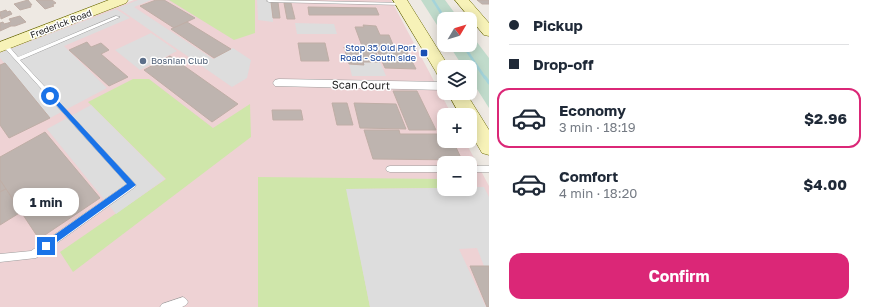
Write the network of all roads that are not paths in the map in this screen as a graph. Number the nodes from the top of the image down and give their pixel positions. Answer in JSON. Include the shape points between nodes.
{"nodes":[{"id":1,"x":104,"y":0,"type":"edge"},
{"id":2,"x":121,"y":0,"type":"edge"},
{"id":3,"x":269,"y":0,"type":"edge"},
{"id":4,"x":462,"y":0,"type":"edge"},
{"id":5,"x":355,"y":2,"type":"edge"},
{"id":6,"x":379,"y":2,"type":"edge"},
{"id":7,"x":402,"y":2,"type":"edge"},
{"id":8,"x":118,"y":17,"type":"dead end"},
{"id":9,"x":484,"y":21,"type":"edge"},
{"id":10,"x":489,"y":32,"type":"edge"},
{"id":11,"x":2,"y":44,"type":"edge"},
{"id":12,"x":17,"y":59,"type":"junction"},
{"id":13,"x":437,"y":60,"type":"edge"},
{"id":14,"x":279,"y":83,"type":"dead end"},
{"id":15,"x":437,"y":86,"type":"edge"},
{"id":16,"x":477,"y":127,"type":"edge"},
{"id":17,"x":489,"y":147,"type":"edge"},
{"id":18,"x":390,"y":169,"type":"dead end"},
{"id":19,"x":437,"y":169,"type":"edge"},
{"id":20,"x":477,"y":169,"type":"edge"},
{"id":21,"x":489,"y":169,"type":"edge"},
{"id":22,"x":0,"y":258,"type":"edge"},
{"id":23,"x":183,"y":302,"type":"dead end"},
{"id":24,"x":164,"y":307,"type":"edge"}],
"edges":[{"from":1,"to":11,"type":"main road","name":"Frederick Road"},
{"from":2,"to":11,"type":"main road","name":"Frederick Road"},
{"from":3,"to":5,"type":"lane"},
{"from":4,"to":9,"type":"main road"},
{"from":5,"to":6,"type":"lane"},
{"from":6,"to":7,"type":"lane"},
{"from":7,"to":13,"type":"main road"},
{"from":8,"to":12,"type":"lane"},
{"from":9,"to":10,"type":"main road"},
{"from":11,"to":12,"type":"lane"},
{"from":12,"to":22,"type":"lane","via":[[132,185],[33,255]]},
{"from":14,"to":15,"type":"street","name":"Scan Court"},
{"from":16,"to":17,"type":"main road"},
{"from":18,"to":19,"type":"lane"},
{"from":20,"to":21,"type":"lane"},
{"from":23,"to":24,"type":"lane"}]}
